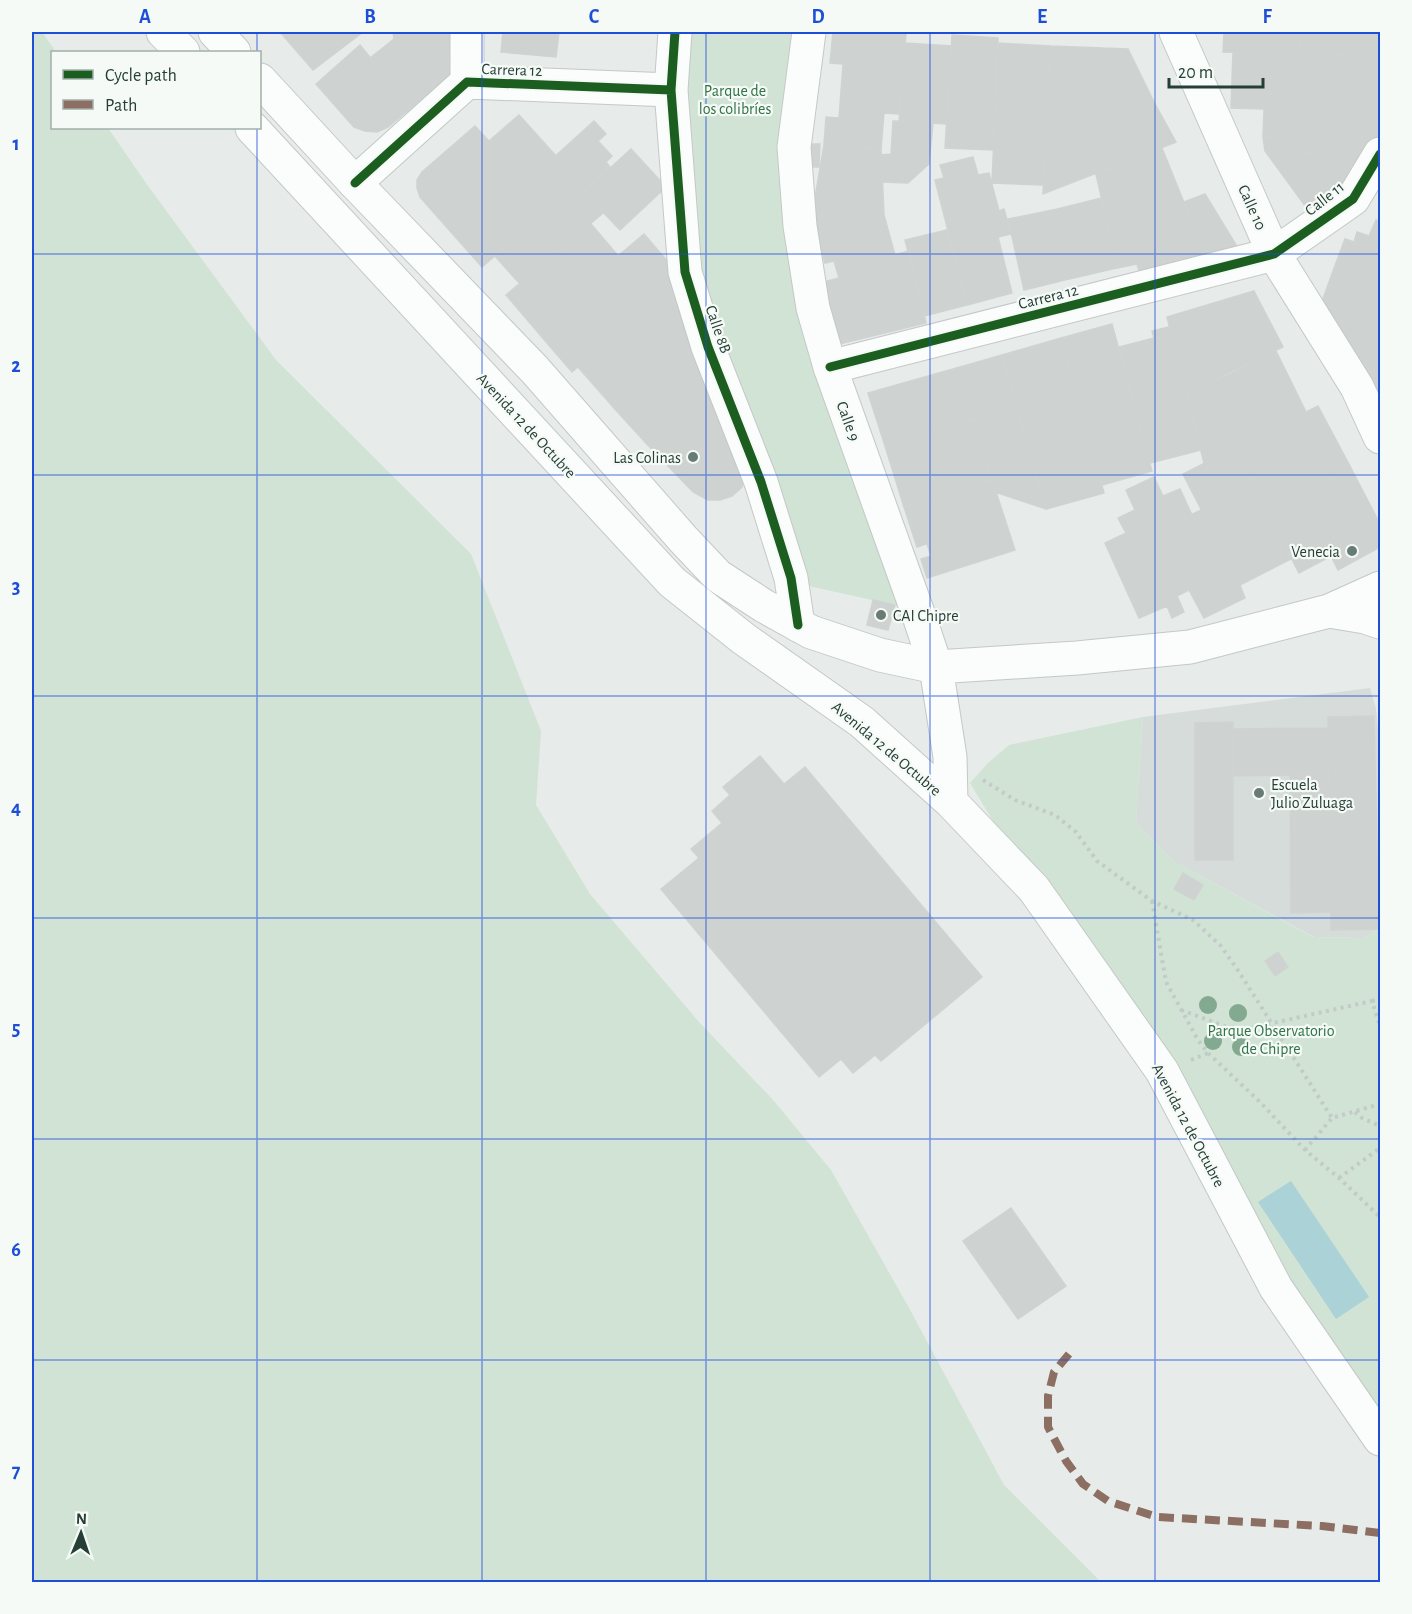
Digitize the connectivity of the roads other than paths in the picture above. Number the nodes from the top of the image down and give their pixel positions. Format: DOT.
graph roads {
  1 [pos="164,32"];
  2 [pos="215,32"];
  3 [pos="467,32"];
  4 [pos="675,32"];
  5 [pos="809,32"];
  6 [pos="1176,32"];
  7 [pos="182,51"];
  8 [pos="233,51"];
  9 [pos="261,81"];
  10 [pos="466,82"];
  11 [pos="671,90"];
  12 [pos="253,129"];
  13 [pos="1380,154"];
  14 [pos="355,183"];
  15 [pos="1274,254"];
  16 [pos="830,367"];
  17 [pos="1380,437"];
  18 [pos="1380,588"];
  19 [pos="1329,611"];
  20 [pos="1380,622"];
  21 [pos="798,625"];
  22 [pos="936,667"];
  23 [pos="951,802"];
  24 [pos="1380,1439"];
  1 -- 7 [label="main road"];
  2 -- 8 [label="main road"];
  3 -- 10 [label="main road"];
  4 -- 11 [label="main road, Calle 8B"];
  5 -- 16 [label="main road, Calle 9"];
  6 -- 15 [label="main road, Calle 10"];
  9 -- 14 [label="main road"];
  10 -- 11 [label="main road, Carrera 12"];
  10 -- 14 [label="main road, Carrera 12"];
  11 -- 21 [label="main road, Calle 8B"];
  12 -- 23 [label="main road, Avenida 12 de Octubre"];
  13 -- 15 [label="main road, Calle 11"];
  14 -- 21 [label="main road"];
  15 -- 16 [label="main road, Carrera 12"];
  15 -- 17 [label="main road, Calle 10"];
  16 -- 22 [label="main road, Calle 9"];
  18 -- 19 [label="main road"];
  19 -- 20 [label="main road"];
  19 -- 22 [label="main road"];
  21 -- 22 [label="main road"];
  22 -- 23 [label="main road, Calle 9"];
  23 -- 24 [label="main road, Avenida 12 de Octubre"];
}
